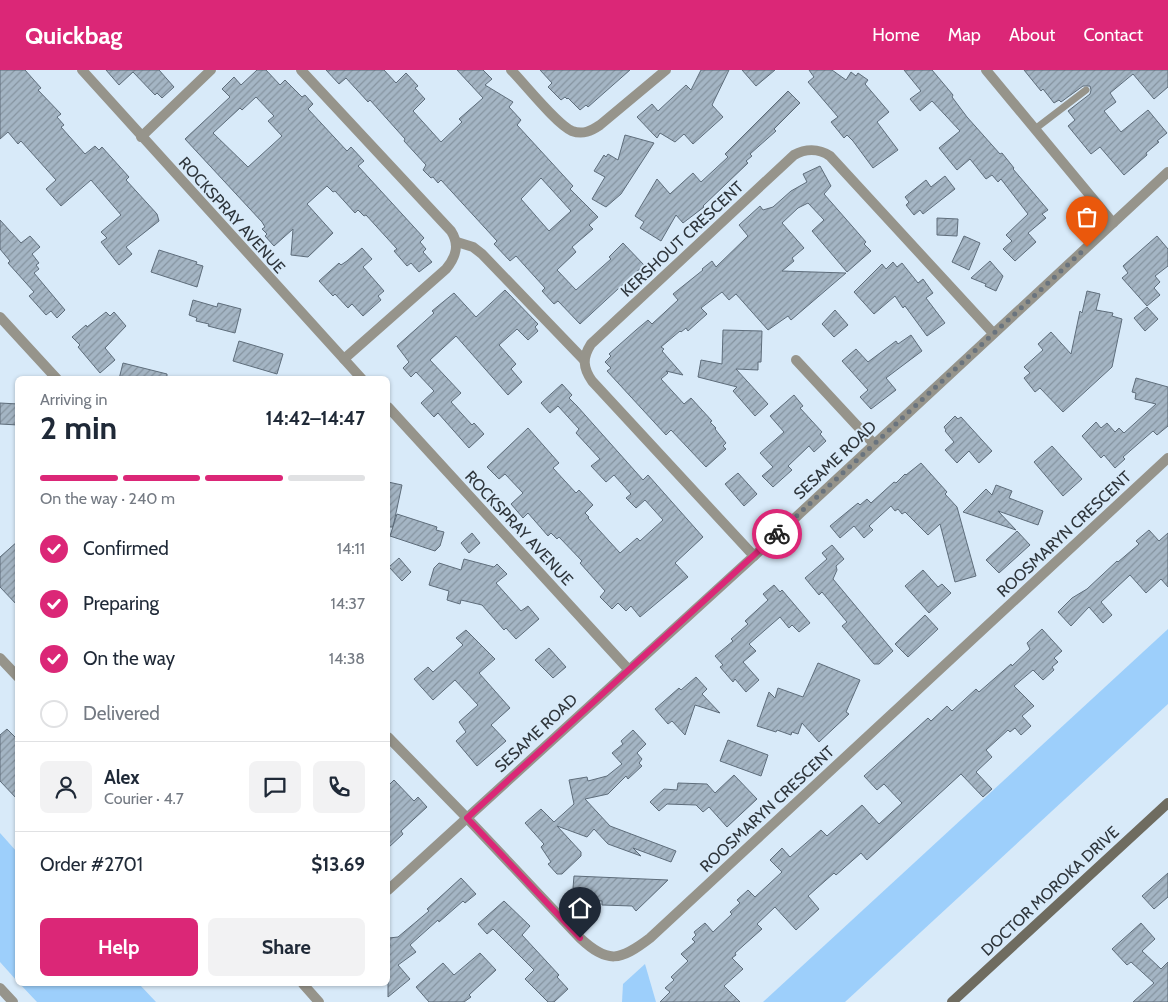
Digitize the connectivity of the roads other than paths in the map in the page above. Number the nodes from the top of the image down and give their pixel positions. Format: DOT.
graph roads {
  1 [pos="82,70"];
  2 [pos="211,70"];
  3 [pos="301,70"];
  4 [pos="511,70"];
  5 [pos="666,70"];
  6 [pos="986,70"];
  7 [pos="1086,90"];
  8 [pos="1035,129"];
  9 [pos="140,137"];
  10 [pos="1168,172"];
  11 [pos="1114,223"];
  12 [pos="457,242"];
  13 [pos="0,316"];
  14 [pos="993,333"];
  15 [pos="344,359"];
  16 [pos="584,360"];
  17 [pos="796,360"];
  18 [pos="54,376"];
  19 [pos="359,376"];
  20 [pos="390,409"];
  21 [pos="874,444"];
  22 [pos="1168,458"];
  23 [pos="754,556"];
  24 [pos="0,658"];
  25 [pos="628,669"];
  26 [pos="15,674"];
  27 [pos="390,739"];
  28 [pos="1168,803"];
  29 [pos="467,818"];
  30 [pos="390,888"];
  31 [pos="305,986"];
  32 [pos="0,988"];
  33 [pos="13,1002"];
  34 [pos="319,1002"];
  35 [pos="952,1002"];
  1 -- 9 [label="street, ROCKSPRAY AVENUE"];
  2 -- 9 [label="street"];
  3 -- 12 [label="street"];
  4 -- 5 [label="street"];
  6 -- 8 [label="street"];
  7 -- 8 [label="lane"];
  8 -- 11 [label="street"];
  9 -- 15 [label="street, ROCKSPRAY AVENUE"];
  10 -- 11 [label="street, SESAME ROAD"];
  11 -- 14 [label="street, SESAME ROAD"];
  12 -- 15 [label="street"];
  12 -- 16 [label="street"];
  13 -- 18 [label="street"];
  14 -- 16 [label="street, KERSHOUT CRESCENT"];
  14 -- 21 [label="street, SESAME ROAD"];
  15 -- 19 [label="street, ROCKSPRAY AVENUE"];
  16 -- 23 [label="street"];
  17 -- 21 [label="street"];
  20 -- 25 [label="street, ROCKSPRAY AVENUE"];
  21 -- 23 [label="street, SESAME ROAD"];
  22 -- 29 [label="street, ROOSMARYN CRESCENT"];
  23 -- 25 [label="street, SESAME ROAD"];
  24 -- 26 [label="street"];
  25 -- 29 [label="street, SESAME ROAD"];
  27 -- 29 [label="street, ROOSMARYN CRESCENT"];
  28 -- 35 [label="main road, DOCTOR MOROKA DRIVE"];
  29 -- 30 [label="street, SESAME ROAD"];
  31 -- 34 [label="street"];
  32 -- 33 [label="street"];
}
